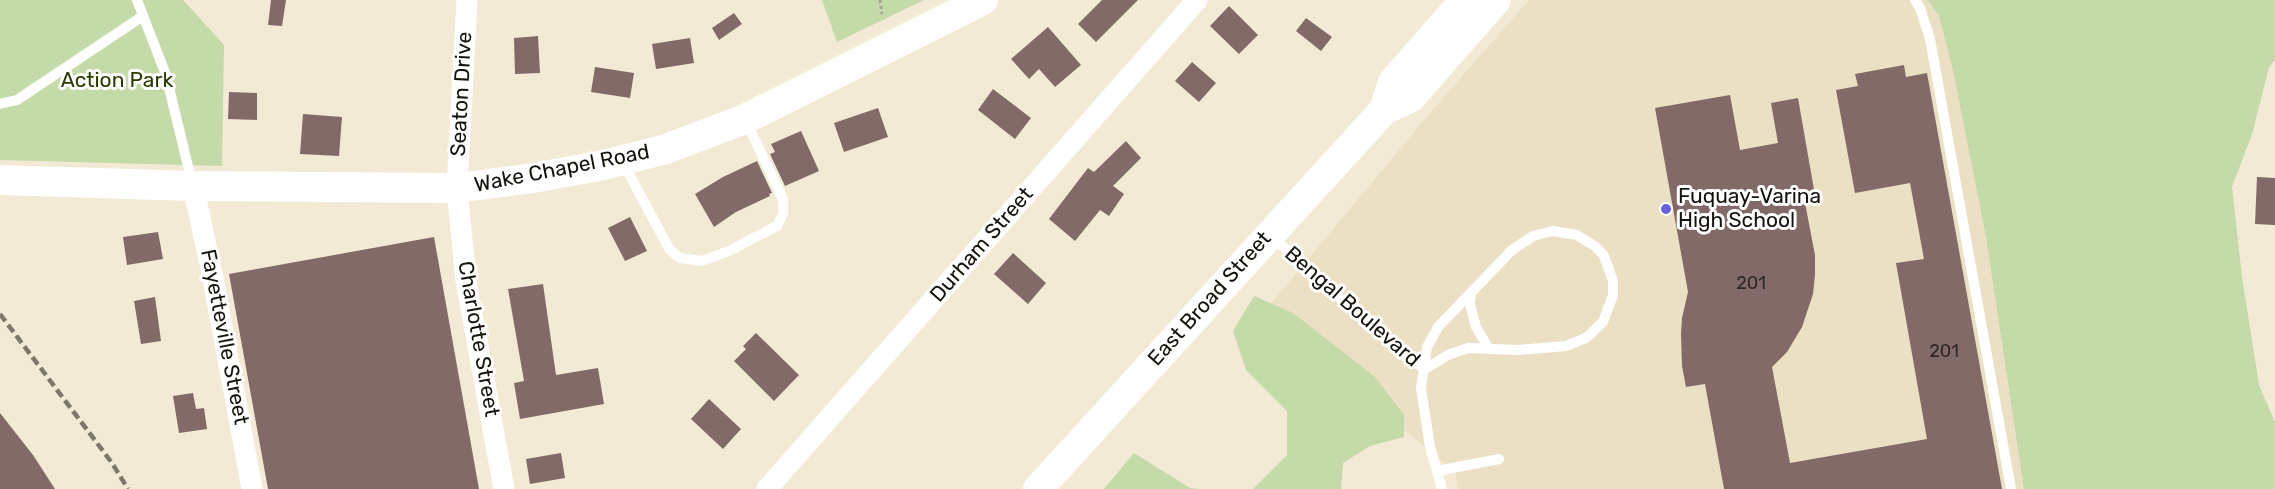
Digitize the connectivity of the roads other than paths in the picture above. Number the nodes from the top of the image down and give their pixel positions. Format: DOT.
graph roads {
  1 [pos="137,0"];
  2 [pos="467,0"];
  3 [pos="983,0"];
  4 [pos="1197,0"];
  5 [pos="1465,0"];
  6 [pos="1497,0"];
  7 [pos="1915,0"];
  8 [pos="143,16"];
  9 [pos="0,104"];
  10 [pos="1384,110"];
  11 [pos="745,118"];
  12 [pos="622,160"];
  13 [pos="0,180"];
  14 [pos="193,186"];
  15 [pos="457,188"];
  16 [pos="1269,234"];
  17 [pos="1471,293"];
  18 [pos="1489,349"];
  19 [pos="1425,369"];
  20 [pos="1499,459"];
  21 [pos="1437,471"];
  22 [pos="252,489"];
  23 [pos="504,489"];
  24 [pos="767,489"];
  25 [pos="1038,489"];
  26 [pos="1442,489"];
  27 [pos="2011,489"];
  1 -- 8 [label="lane"];
  2 -- 15 [label="street, Seaton Drive"];
  3 -- 11 [label="main road, Wake Chapel Road"];
  4 -- 24 [label="street, Durham Street"];
  5 -- 10 [label="main road, East Broad Street"];
  6 -- 10 [label="main road, East Broad Street"];
  7 -- 27 [label="lane"];
  8 -- 9 [label="lane"];
  8 -- 14 [label="lane"];
  10 -- 16 [label="main road, East Broad Street"];
  11 -- 12 [label="main road, Wake Chapel Road"];
  11 -- 12 [label="lane"];
  12 -- 15 [label="main road, Wake Chapel Road"];
  13 -- 14 [label="main road, Wake Chapel Road"];
  14 -- 15 [label="main road, Wake Chapel Road"];
  14 -- 22 [label="street, Fayetteville Street"];
  15 -- 23 [label="street, Charlotte Street"];
  16 -- 19 [label="lane, Bengal Boulevard"];
  16 -- 25 [label="main road, East Broad Street"];
  17 -- 18 [label="lane"];
  17 -- 18 [label="lane"];
  17 -- 19 [label="lane"];
  18 -- 19 [label="lane"];
  19 -- 21 [label="lane, Bengal Boulevard"];
  20 -- 21 [label="lane"];
  21 -- 26 [label="lane, Bengal Boulevard"];
}
